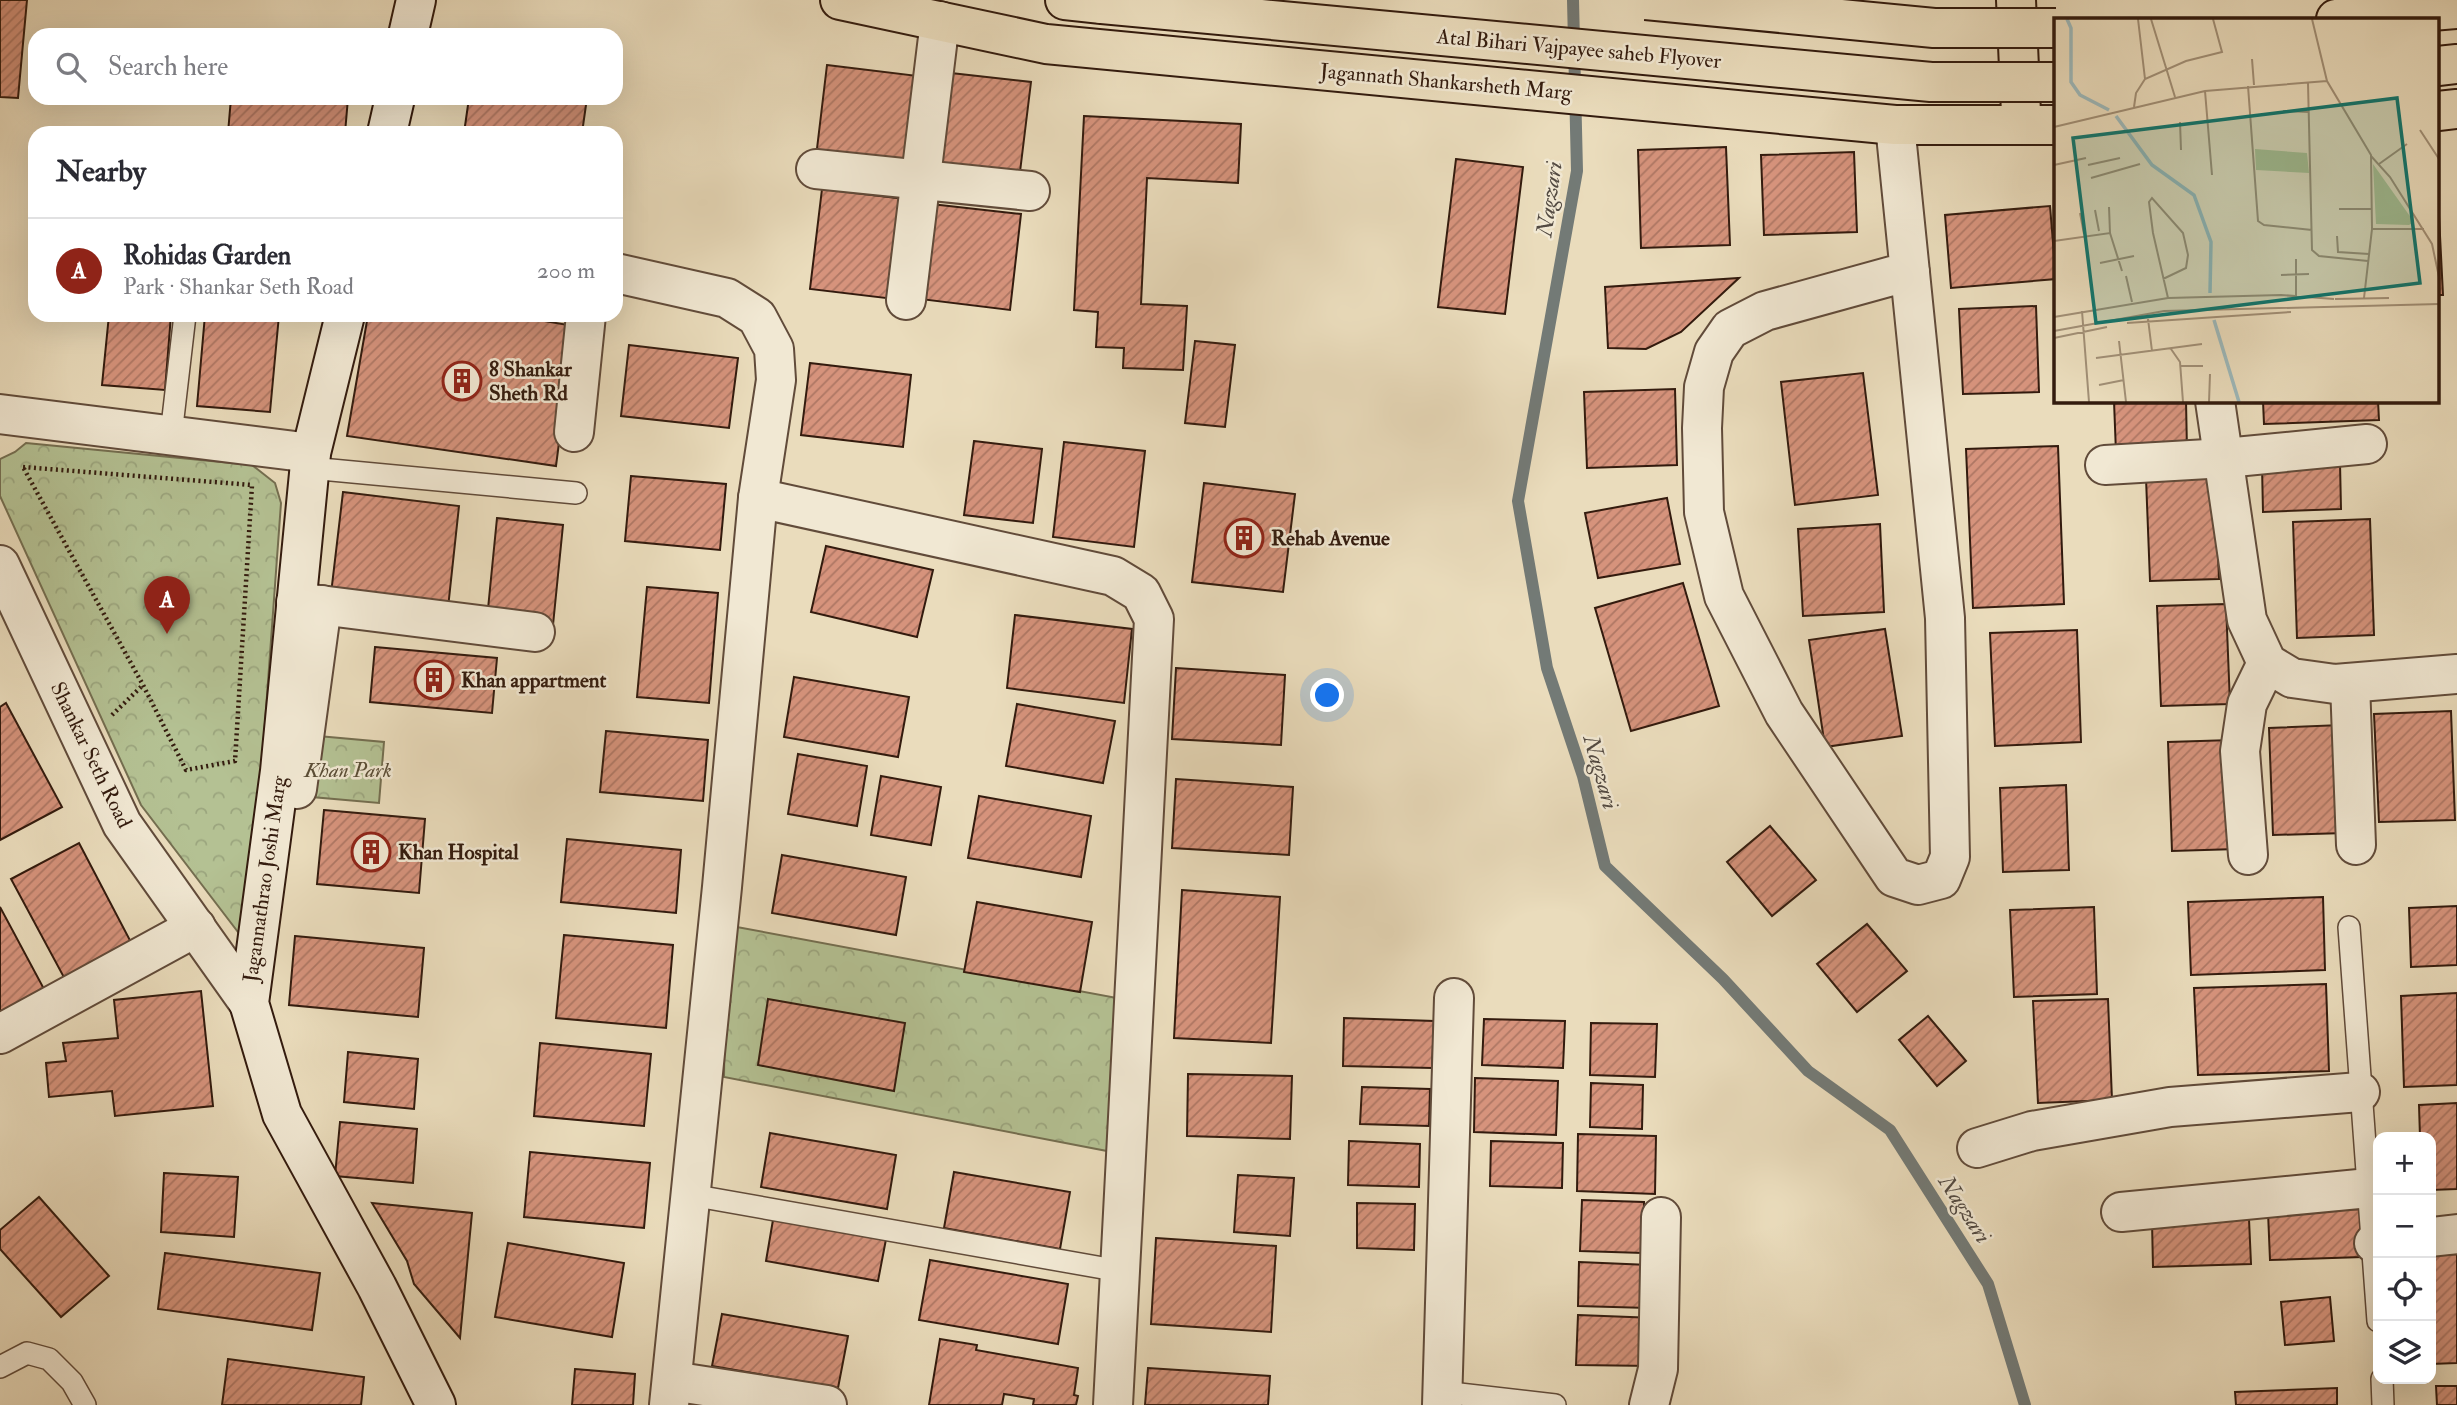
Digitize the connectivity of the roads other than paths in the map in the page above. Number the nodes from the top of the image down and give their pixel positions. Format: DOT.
graph roads {
  1 [pos="416,0"];
  2 [pos="840,0"];
  3 [pos="1646,0"];
  4 [pos="2016,0"];
  5 [pos="1083,2"];
  6 [pos="2457,9"];
  7 [pos="2348,18"];
  8 [pos="940,21"];
  9 [pos="410,28"];
  10 [pos="2054,28"];
  11 [pos="2054,82"];
  12 [pos="393,105"];
  13 [pos="1895,125"];
  14 [pos="2039,125"];
  15 [pos="389,126"];
  16 [pos="816,169"];
  17 [pos="920,179"];
  18 [pos="1030,191"];
  19 [pos="1910,271"];
  20 [pos="623,275"];
  21 [pos="906,300"];
  22 [pos="184,322"];
  23 [pos="343,322"];
  24 [pos="585,322"];
  25 [pos="2215,402"];
  26 [pos="0,414"];
  27 [pos="574,432"];
  28 [pos="171,435"];
  29 [pos="2367,444"];
  30 [pos="2225,458"];
  31 [pos="311,461"];
  32 [pos="2105,465"];
  33 [pos="576,493"];
  34 [pos="758,498"];
  35 [pos="0,565"];
  36 [pos="309,603"];
  37 [pos="535,632"];
  38 [pos="2267,663"];
  39 [pos="2457,674"];
  40 [pos="2350,683"];
  41 [pos="297,789"];
  42 [pos="2356,845"];
  43 [pos="2248,855"];
  44 [pos="2349,926"];
  45 [pos="196,928"];
  46 [pos="1454,998"];
  47 [pos="249,1003"];
  48 [pos="0,1034"];
  49 [pos="2360,1092"];
  50 [pos="1977,1148"];
  51 [pos="2369,1188"];
  52 [pos="691,1195"];
  53 [pos="2121,1212"];
  54 [pos="1661,1217"];
  55 [pos="2373,1219"];
  56 [pos="2457,1234"];
  57 [pos="2436,1236"];
  58 [pos="1120,1271"];
  59 [pos="0,1367"];
  60 [pos="2382,1384"];
  61 [pos="670,1393"];
  62 [pos="1442,1398"];
  63 [pos="85,1405"];
  64 [pos="436,1405"];
  65 [pos="827,1405"];
  66 [pos="1113,1405"];
  67 [pos="1555,1405"];
  68 [pos="1650,1405"];
  69 [pos="2383,1405"];
  1 -- 9 [label="street"];
  2 -- 8 [label="main road, Jagannath Shankarsheth Marg"];
  3 -- 10 [label="main road, bridge"];
  4 -- 14 [label="main road"];
  5 -- 11 [label="main road, Atal Bihari Vajpayee saheb Flyover, bridge"];
  6 -- 7 [label="main road"];
  8 -- 13 [label="main road, Jagannath Shankarsheth Marg"];
  8 -- 17 [label="street"];
  12 -- 15 [label="street"];
  13 -- 14 [label="main road, Jagannath Shankarsheth Marg"];
  13 -- 19 [label="street"];
  16 -- 17 [label="street"];
  17 -- 18 [label="street"];
  17 -- 21 [label="street"];
  19 -- 19 [label="street"];
  20 -- 34 [label="street"];
  22 -- 28 [label="lane"];
  23 -- 31 [label="street, Jagannathrao Joshi Marg"];
  24 -- 27 [label="street"];
  25 -- 30 [label="street"];
  26 -- 28 [label="street"];
  28 -- 31 [label="street"];
  29 -- 30 [label="street"];
  30 -- 32 [label="street"];
  30 -- 38 [label="street"];
  31 -- 33 [label="lane"];
  31 -- 36 [label="street, Jagannathrao Joshi Marg"];
  34 -- 52 [label="street"];
  34 -- 58 [label="street"];
  35 -- 45 [label="street, Shankar Seth Road"];
  36 -- 37 [label="street"];
  36 -- 41 [label="street"];
  36 -- 47 [label="street, Jagannathrao Joshi Marg"];
  38 -- 40 [label="street"];
  38 -- 43 [label="street"];
  39 -- 40 [label="street"];
  40 -- 42 [label="street"];
  44 -- 49 [label="lane"];
  45 -- 47 [label="street, Shankar Seth Road"];
  45 -- 48 [label="street"];
  46 -- 62 [label="street"];
  47 -- 64 [label="street, Jagannathrao Joshi Marg"];
  49 -- 50 [label="street"];
  49 -- 51 [label="lane"];
  51 -- 53 [label="street"];
  51 -- 55 [label="lane"];
  52 -- 58 [label="lane"];
  52 -- 61 [label="street"];
  54 -- 68 [label="street"];
  56 -- 57 [label="street"];
  58 -- 66 [label="street"];
  59 -- 63 [label="lane"];
  60 -- 69 [label="lane"];
  61 -- 65 [label="street"];
  62 -- 67 [label="lane"];
}
